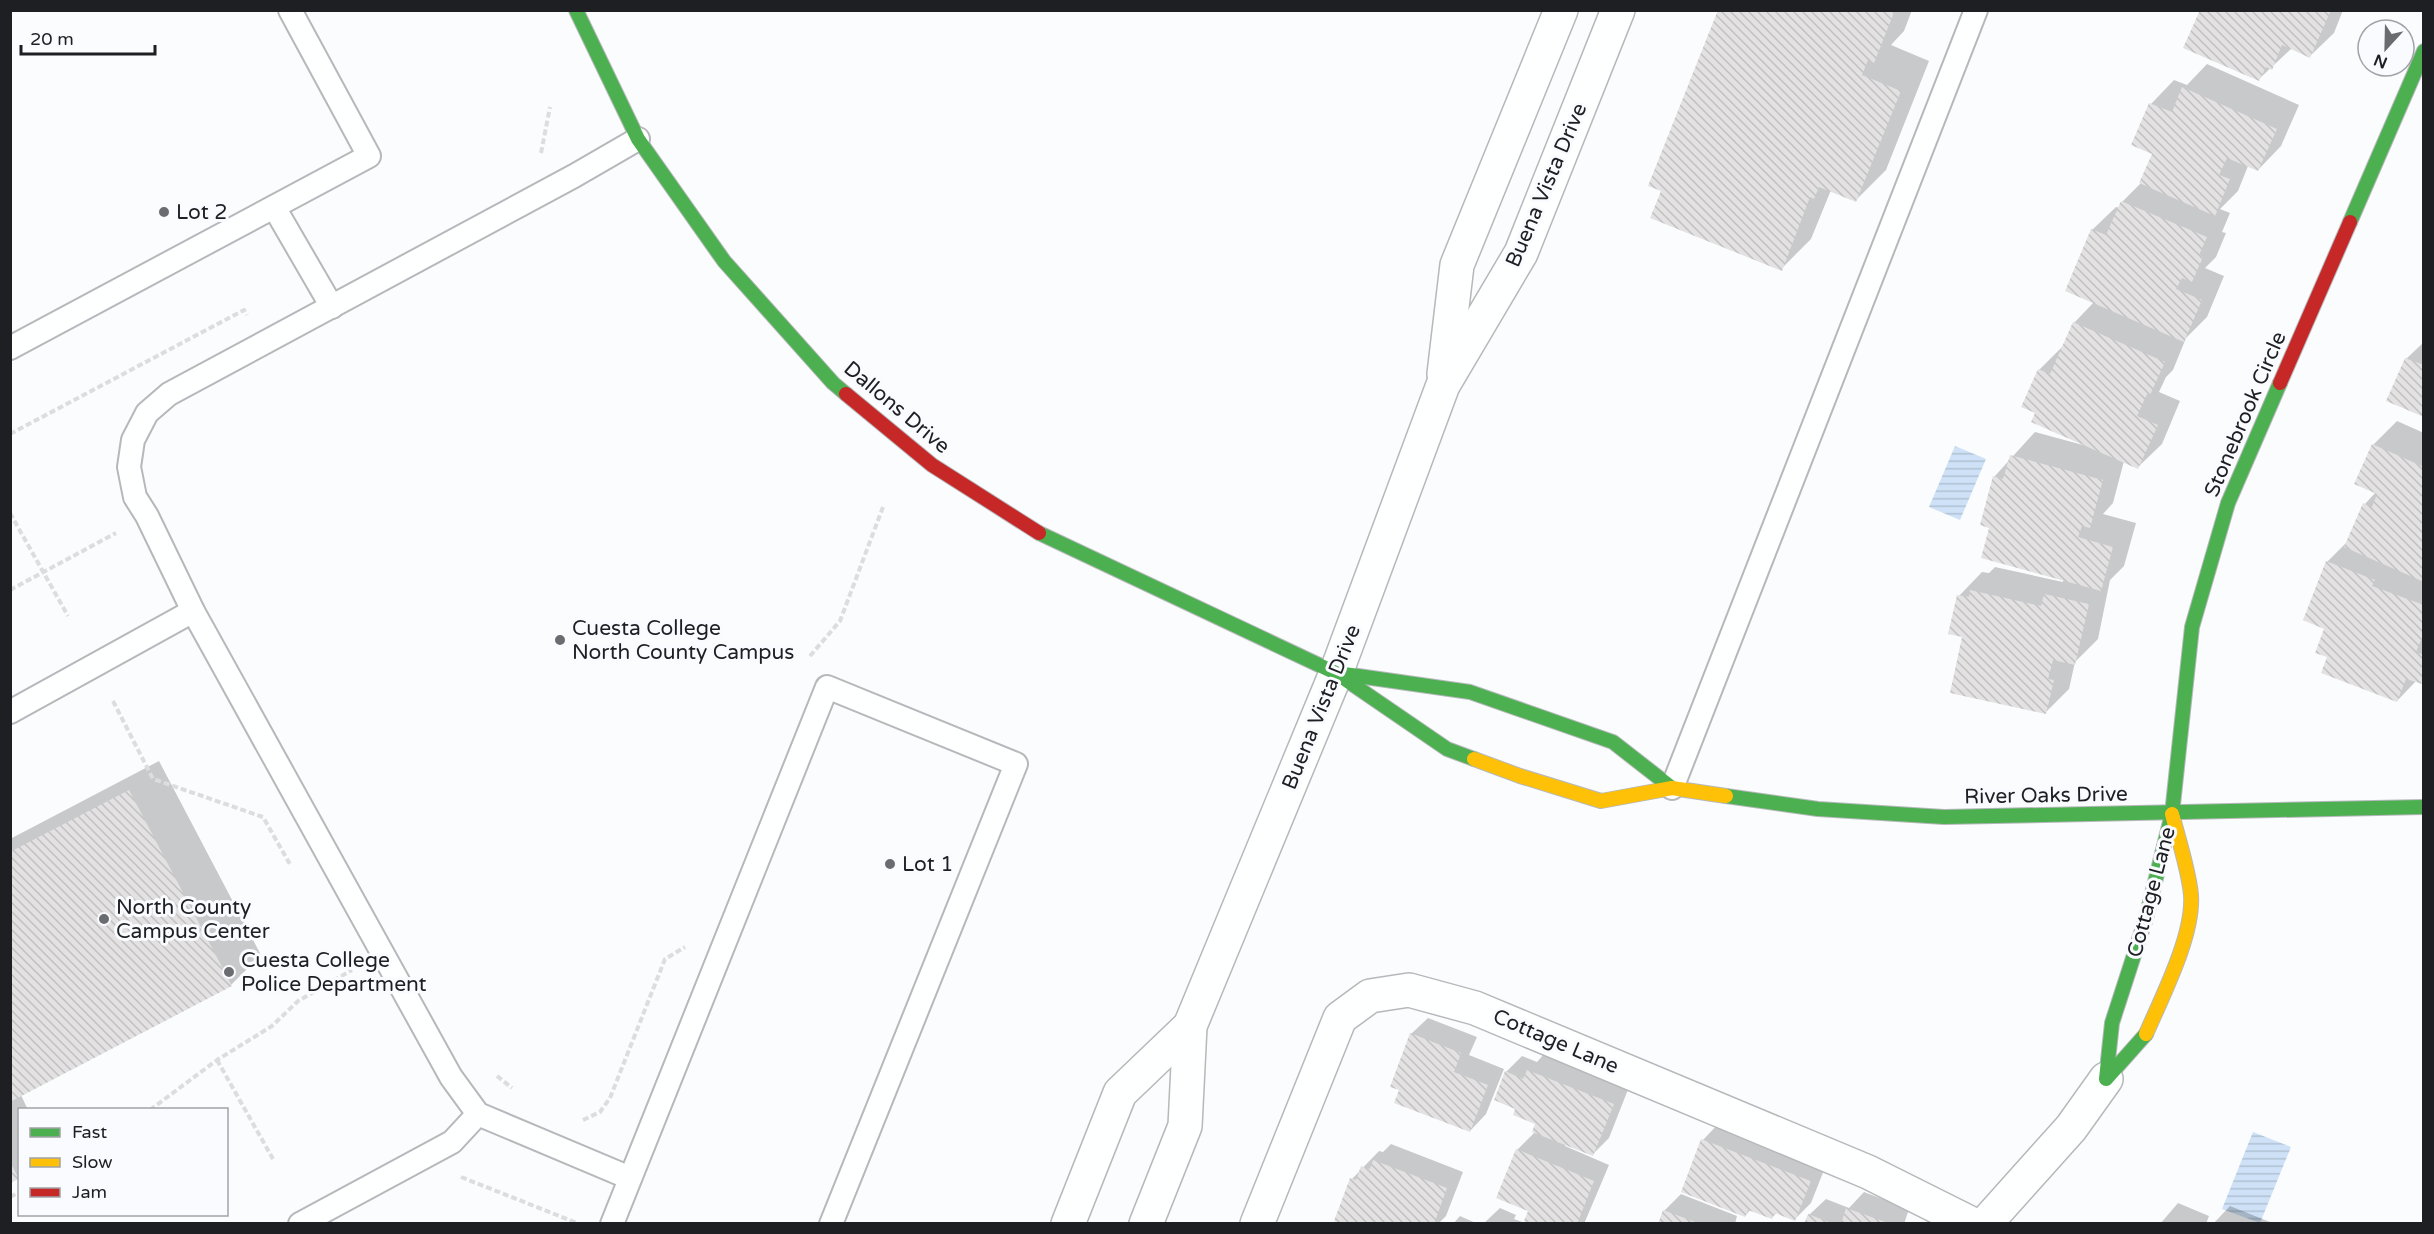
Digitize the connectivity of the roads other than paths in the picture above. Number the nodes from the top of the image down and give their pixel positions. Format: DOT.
graph roads {
  1 [pos="290,10"];
  2 [pos="576,10"];
  3 [pos="1561,10"];
  4 [pos="1618,10"];
  5 [pos="1976,10"];
  6 [pos="2424,51"];
  7 [pos="638,139"];
  8 [pos="274,207"];
  9 [pos="332,307"];
  10 [pos="10,348"];
  11 [pos="1443,385"];
  12 [pos="193,611"];
  13 [pos="1336,673"];
  14 [pos="10,712"];
  15 [pos="1672,788"];
  16 [pos="2424,807"];
  17 [pos="2172,814"];
  18 [pos="1190,1026"];
  19 [pos="2106,1079"];
  20 [pos="478,1114"];
  21 [pos="630,1178"];
  22 [pos="300,1224"];
  23 [pos="612,1224"];
  24 [pos="831,1224"];
  25 [pos="1068,1224"];
  26 [pos="1146,1224"];
  27 [pos="1257,1224"];
  28 [pos="1972,1224"];
  29 [pos="1985,1224"];
  1 -- 8 [label="lane"];
  2 -- 7 [label="street, Dallons Drive"];
  3 -- 11 [label="street, Buena Vista Drive"];
  4 -- 11 [label="street, Buena Vista Drive"];
  5 -- 15 [label="lane"];
  6 -- 17 [label="street, Stonebrook Circle"];
  7 -- 9 [label="lane"];
  7 -- 13 [label="street, Dallons Drive"];
  8 -- 9 [label="lane"];
  8 -- 10 [label="lane"];
  9 -- 12 [label="lane"];
  11 -- 13 [label="street, Buena Vista Drive"];
  12 -- 14 [label="lane"];
  12 -- 20 [label="lane"];
  13 -- 15 [label="street, River Oaks Drive"];
  13 -- 15 [label="street, River Oaks Drive"];
  13 -- 18 [label="street, Buena Vista Drive"];
  15 -- 17 [label="street, River Oaks Drive"];
  16 -- 17 [label="street, River Oaks Drive"];
  17 -- 19 [label="street, Cottage Lane"];
  17 -- 19 [label="street, Cottage Lane"];
  18 -- 25 [label="street, Buena Vista Drive"];
  18 -- 26 [label="street, Buena Vista Drive"];
  19 -- 29 [label="street, Cottage Lane"];
  20 -- 21 [label="lane"];
  20 -- 22 [label="lane"];
  21 -- 23 [label="lane"];
  21 -- 24 [label="lane"];
  27 -- 28 [label="street, Cottage Lane"];
}
